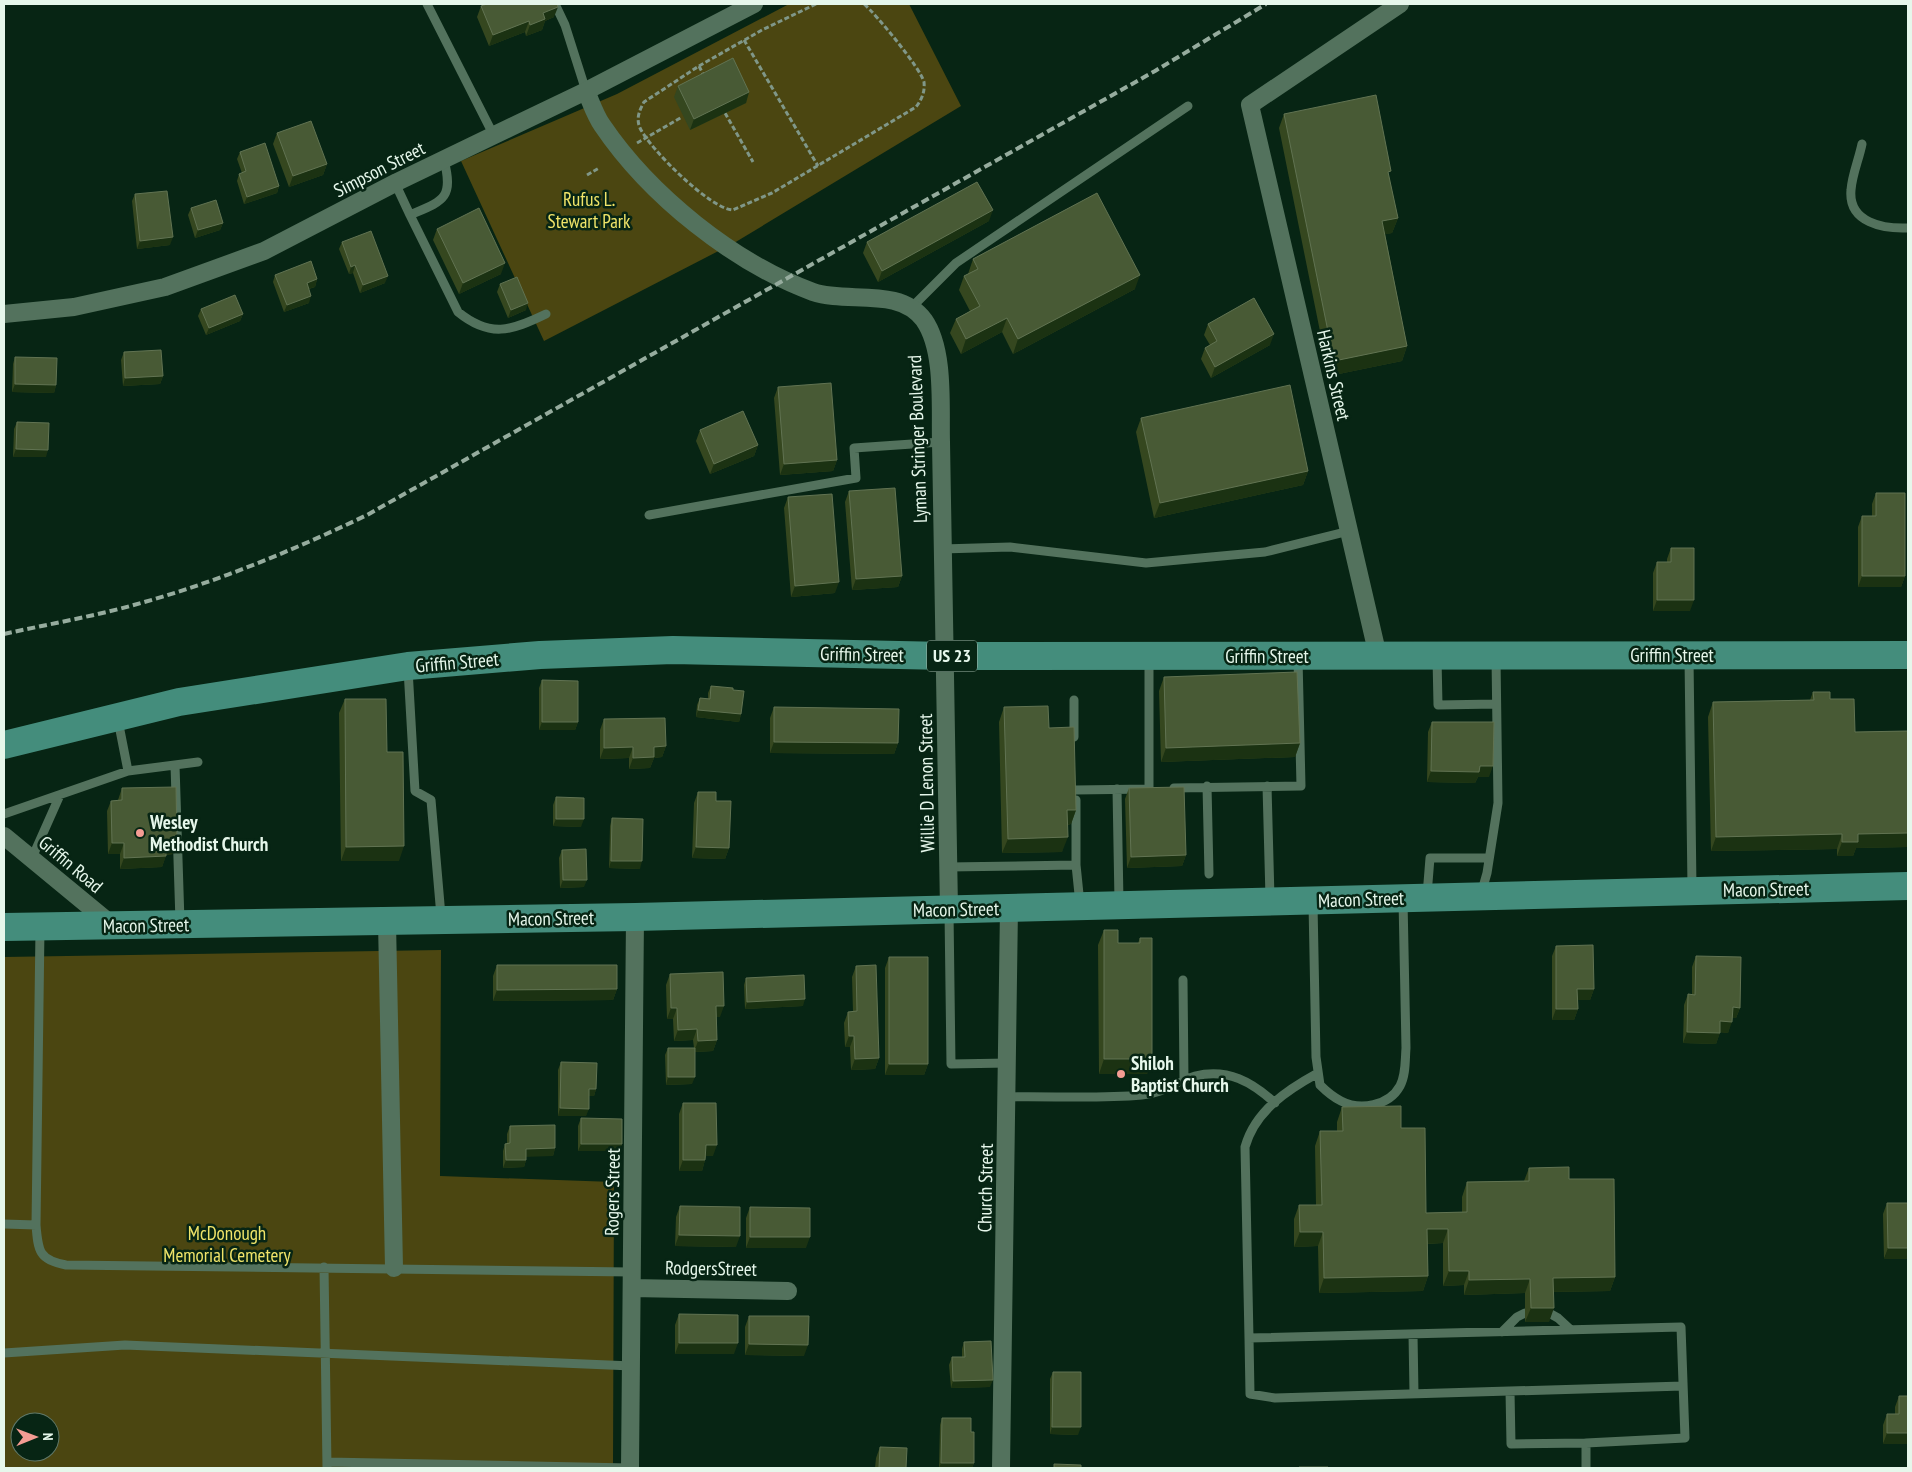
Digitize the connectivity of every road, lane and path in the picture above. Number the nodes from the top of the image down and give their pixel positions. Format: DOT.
graph roads {
  1 [pos="427,4"];
  2 [pos="555,4"];
  3 [pos="754,4"];
  4 [pos="816,4"];
  5 [pos="864,4"];
  6 [pos="1400,4"];
  7 [pos="744,40"];
  8 [pos="699,66"];
  9 [pos="706,80"];
  10 [pos="586,91"];
  11 [pos="1188,106"];
  12 [pos="725,114"];
  13 [pos="682,117"];
  14 [pos="494,136"];
  15 [pos="646,136"];
  16 [pos="1862,144"];
  17 [pos="444,160"];
  18 [pos="754,162"];
  19 [pos="818,166"];
  20 [pos="599,168"];
  21 [pos="587,175"];
  22 [pos="395,183"];
  23 [pos="410,215"];
  24 [pos="1908,228"];
  25 [pos="911,308"];
  26 [pos="4,314"];
  27 [pos="546,314"];
  28 [pos="941,442"];
  29 [pos="649,515"];
  30 [pos="1349,531"];
  31 [pos="942,549"];
  32 [pos="1688,655"];
  33 [pos="1908,655"];
  34 [pos="945,656"];
  35 [pos="1149,656"];
  36 [pos="1298,656"];
  37 [pos="1378,656"];
  38 [pos="1437,656"];
  39 [pos="1496,656"];
  40 [pos="408,666"];
  41 [pos="1074,700"];
  42 [pos="1496,704"];
  43 [pos="118,718"];
  44 [pos="4,745"];
  45 [pos="1075,750"];
  46 [pos="198,762"];
  47 [pos="175,765"];
  48 [pos="128,771"];
  49 [pos="1075,780"];
  50 [pos="1207,786"];
  51 [pos="1267,786"];
  52 [pos="1159,788"];
  53 [pos="1117,789"];
  54 [pos="1076,790"];
  55 [pos="60,795"];
  56 [pos="4,814"];
  57 [pos="4,836"];
  58 [pos="32,858"];
  59 [pos="1489,858"];
  60 [pos="1076,865"];
  61 [pos="948,867"];
  62 [pos="1210,874"];
  63 [pos="1908,886"];
  64 [pos="1692,890"];
  65 [pos="1480,896"];
  66 [pos="1415,898"];
  67 [pos="1313,901"];
  68 [pos="1270,902"];
  69 [pos="1080,906"];
  70 [pos="1119,906"];
  71 [pos="1009,908"];
  72 [pos="949,909"];
  73 [pos="635,916"];
  74 [pos="441,920"];
  75 [pos="387,922"];
  76 [pos="180,924"];
  77 [pos="112,925"];
  78 [pos="4,927"];
  79 [pos="40,927"];
  80 [pos="1183,980"];
  81 [pos="1008,1063"];
  82 [pos="1318,1073"];
  83 [pos="1184,1081"];
  84 [pos="1008,1097"];
  85 [pos="1275,1102"];
  86 [pos="4,1224"];
  87 [pos="36,1225"];
  88 [pos="324,1267"];
  89 [pos="394,1268"];
  90 [pos="632,1280"];
  91 [pos="788,1290"];
  92 [pos="1525,1313"];
  93 [pos="1549,1313"];
  94 [pos="1571,1330"];
  95 [pos="1502,1332"];
  96 [pos="1413,1334"];
  97 [pos="1249,1338"];
  98 [pos="4,1353"];
  99 [pos="325,1353"];
  100 [pos="632,1366"];
  101 [pos="1683,1386"];
  102 [pos="1510,1391"];
  103 [pos="1414,1394"];
  104 [pos="1586,1443"];
  105 [pos="327,1465"];
  106 [pos="630,1468"];
  107 [pos="1001,1468"];
  108 [pos="1586,1468"];
  1 -- 14 [label="lane"];
  2 -- 10 [label="lane"];
  3 -- 10 [label="street, Simpson Street"];
  4 -- 7 [label="path"];
  5 -- 19 [label="path"];
  6 -- 30 [label="street, Harkins Street"];
  7 -- 8 [label="path"];
  7 -- 19 [label="path"];
  8 -- 9 [label="path"];
  8 -- 15 [label="path"];
  10 -- 14 [label="street, Simpson Street"];
  10 -- 25 [label="street"];
  11 -- 25 [label="lane"];
  12 -- 18 [label="path"];
  13 -- 15 [label="path"];
  14 -- 17 [label="street, Simpson Street"];
  15 -- 19 [label="path"];
  16 -- 24 [label="lane"];
  17 -- 22 [label="street, Simpson Street"];
  17 -- 23 [label="lane"];
  20 -- 21 [label="path"];
  22 -- 23 [label="lane"];
  22 -- 26 [label="street, Simpson Street"];
  23 -- 27 [label="lane"];
  25 -- 28 [label="street, Lyman Stringer Boulevard"];
  28 -- 29 [label="lane"];
  28 -- 31 [label="street, Lyman Stringer Boulevard"];
  30 -- 31 [label="lane"];
  30 -- 37 [label="street, Harkins Street"];
  31 -- 34 [label="street, Lyman Stringer Boulevard"];
  32 -- 33 [label="main road, Griffin Street / US 23"];
  32 -- 39 [label="main road, Griffin Street / US 23"];
  32 -- 64 [label="lane"];
  34 -- 35 [label="main road, Griffin Street / US 23"];
  34 -- 40 [label="main road, Griffin Street / US 23"];
  34 -- 61 [label="street, Willie D Lenon Street"];
  35 -- 36 [label="main road, Griffin Street / US 23"];
  35 -- 52 [label="lane"];
  36 -- 37 [label="main road, Griffin Street / US 23"];
  36 -- 51 [label="lane"];
  37 -- 38 [label="main road, Griffin Street / US 23"];
  38 -- 39 [label="main road, Griffin Street / US 23"];
  38 -- 42 [label="lane"];
  39 -- 42 [label="lane"];
  40 -- 43 [label="main road, Griffin Street / US 23"];
  40 -- 74 [label="lane"];
  41 -- 45 [label="lane"];
  42 -- 59 [label="lane"];
  43 -- 44 [label="main road, Griffin Street / US 23"];
  43 -- 48 [label="lane"];
  46 -- 47 [label="lane"];
  47 -- 48 [label="lane"];
  47 -- 76 [label="lane"];
  48 -- 55 [label="lane"];
  49 -- 54 [label="lane"];
  50 -- 51 [label="lane"];
  50 -- 52 [label="lane"];
  50 -- 62 [label="lane"];
  51 -- 68 [label="lane"];
  52 -- 53 [label="lane"];
  53 -- 54 [label="lane"];
  53 -- 70 [label="lane"];
  54 -- 60 [label="lane"];
  55 -- 56 [label="lane"];
  55 -- 58 [label="lane"];
  57 -- 58 [label="street, Griffin Road"];
  58 -- 77 [label="street, Griffin Road"];
  59 -- 65 [label="lane"];
  59 -- 66 [label="lane"];
  60 -- 61 [label="lane"];
  60 -- 69 [label="lane"];
  61 -- 72 [label="street, Willie D Lenon Street"];
  63 -- 64 [label="main road, Macon Street"];
  64 -- 65 [label="main road, Macon Street"];
  65 -- 66 [label="main road, Macon Street"];
  66 -- 67 [label="main road, Macon Street"];
  66 -- 82 [label="lane"];
  67 -- 68 [label="main road, Macon Street"];
  67 -- 82 [label="lane"];
  68 -- 70 [label="main road, Macon Street"];
  69 -- 70 [label="main road, Macon Street"];
  69 -- 71 [label="main road, Macon Street"];
  71 -- 72 [label="main road, Macon Street"];
  71 -- 81 [label="street, Church Street"];
  72 -- 73 [label="main road, Macon Street"];
  72 -- 81 [label="lane"];
  73 -- 74 [label="main road, Macon Street"];
  73 -- 90 [label="street, Rogers Street"];
  74 -- 75 [label="main road, Macon Street"];
  75 -- 76 [label="main road, Macon Street"];
  75 -- 89 [label="street"];
  76 -- 77 [label="main road, Macon Street"];
  77 -- 79 [label="main road, Macon Street"];
  78 -- 79 [label="main road, Macon Street"];
  79 -- 87 [label="lane"];
  80 -- 83 [label="lane"];
  81 -- 84 [label="street, Church Street"];
  82 -- 85 [label="lane"];
  83 -- 84 [label="lane"];
  83 -- 85 [label="lane"];
  84 -- 107 [label="street, Church Street"];
  85 -- 97 [label="lane"];
  86 -- 87 [label="lane"];
  87 -- 88 [label="lane"];
  88 -- 89 [label="lane"];
  88 -- 99 [label="lane"];
  89 -- 90 [label="lane"];
  90 -- 91 [label="street, RodgersStreet"];
  90 -- 100 [label="street, Rogers Street"];
  92 -- 95 [label="lane"];
  93 -- 94 [label="lane"];
  94 -- 95 [label="lane"];
  94 -- 101 [label="lane"];
  95 -- 96 [label="lane"];
  96 -- 97 [label="lane"];
  96 -- 103 [label="lane"];
  97 -- 103 [label="lane"];
  98 -- 99 [label="lane"];
  99 -- 100 [label="lane"];
  99 -- 105 [label="lane"];
  100 -- 106 [label="street, Rogers Street"];
  101 -- 102 [label="lane"];
  101 -- 104 [label="lane"];
  102 -- 103 [label="lane"];
  102 -- 104 [label="lane"];
  104 -- 108 [label="lane"];
  105 -- 106 [label="lane"];
}
